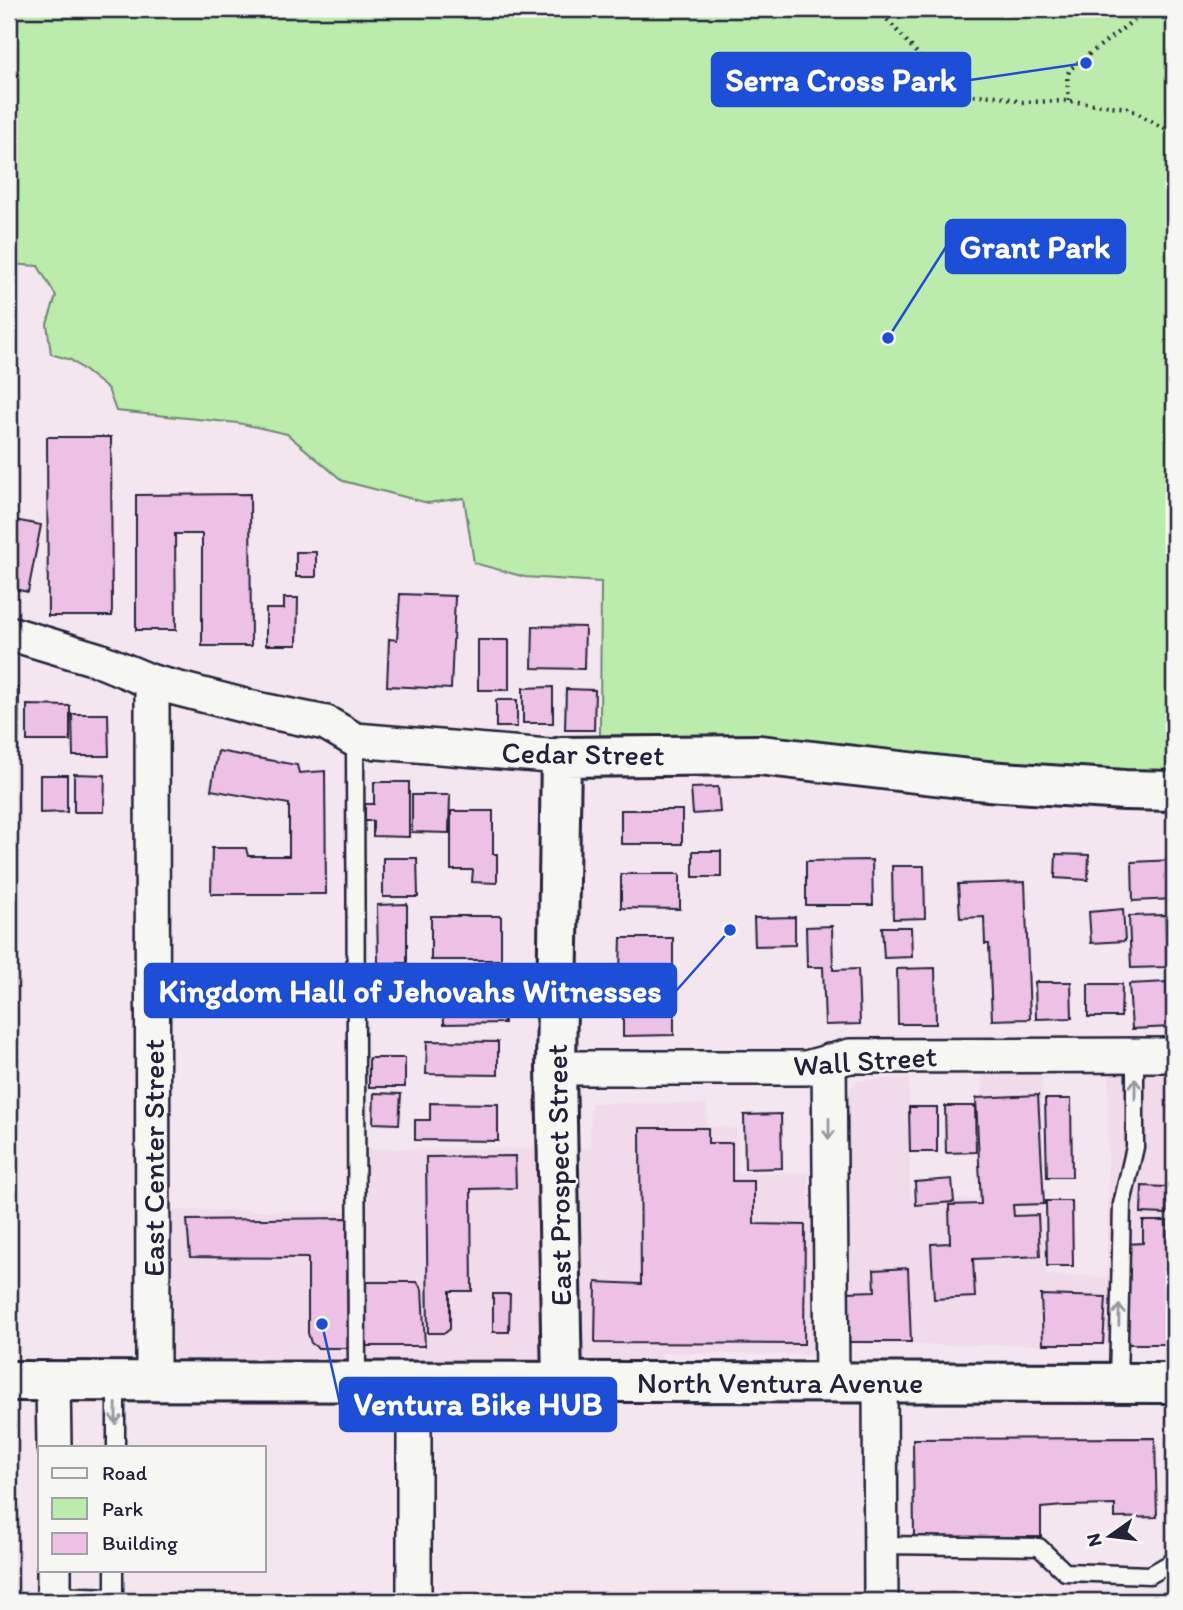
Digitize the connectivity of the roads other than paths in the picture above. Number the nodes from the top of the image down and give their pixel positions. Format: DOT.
graph roads {
  1 [pos="9,633"];
  2 [pos="152,682"];
  3 [pos="355,740"];
  4 [pos="561,757"];
  5 [pos="1174,791"];
  6 [pos="1135,1055"];
  7 [pos="1174,1055"];
  8 [pos="829,1061"];
  9 [pos="556,1068"];
  10 [pos="9,1381"];
  11 [pos="53,1381"];
  12 [pos="135,1381"];
  13 [pos="357,1382"];
  14 [pos="414,1382"];
  15 [pos="562,1382"];
  16 [pos="832,1383"];
  17 [pos="880,1383"];
  18 [pos="1118,1383"];
  19 [pos="1174,1383"];
  20 [pos="54,1446"];
  21 [pos="116,1446"];
  22 [pos="880,1545"];
  23 [pos="1174,1561"];
  24 [pos="114,1572"];
  25 [pos="54,1589"];
  26 [pos="114,1599"];
  27 [pos="414,1601"];
  28 [pos="881,1601"];
  1 -- 2 [label="street, Cedar Street"];
  2 -- 3 [label="street, Cedar Street"];
  2 -- 12 [label="street, East Center Street"];
  3 -- 4 [label="street, Cedar Street"];
  3 -- 13 [label="lane"];
  4 -- 5 [label="main road, Cedar Street"];
  4 -- 9 [label="main road, East Prospect Street"];
  6 -- 7 [label="street, Wall Street"];
  6 -- 8 [label="street, Wall Street"];
  18 -- 6 [label="lane, one-way"];
  8 -- 9 [label="street, Wall Street"];
  8 -- 16 [label="street, one-way"];
  9 -- 15 [label="main road, East Prospect Street"];
  10 -- 11 [label="main road, North Ventura Avenue"];
  11 -- 12 [label="main road, North Ventura Avenue"];
  11 -- 20 [label="street"];
  12 -- 13 [label="main road, North Ventura Avenue"];
  12 -- 21 [label="lane, one-way"];
  13 -- 14 [label="main road, North Ventura Avenue"];
  14 -- 15 [label="main road, North Ventura Avenue"];
  14 -- 27 [label="street"];
  15 -- 16 [label="main road, North Ventura Avenue"];
  16 -- 17 [label="main road, North Ventura Avenue"];
  17 -- 18 [label="main road, North Ventura Avenue"];
  17 -- 22 [label="street"];
  18 -- 19 [label="main road, North Ventura Avenue"];
  22 -- 23 [label="lane"];
  22 -- 28 [label="street"];
  24 -- 26 [label="lane"];
  25 -- 26 [label="lane"];
}
